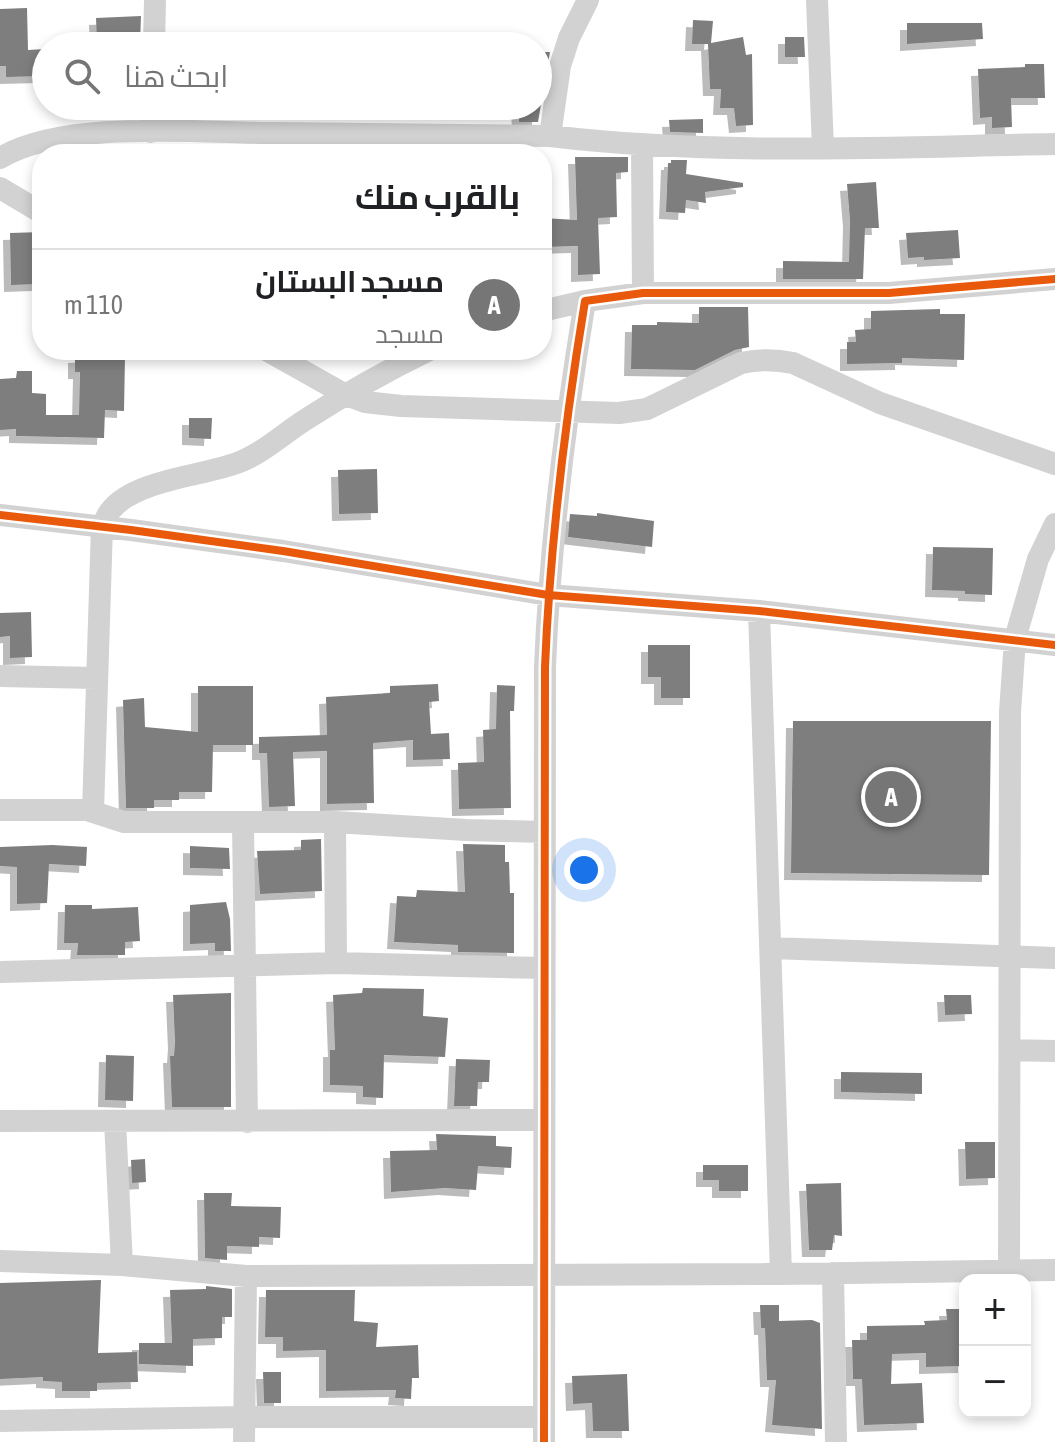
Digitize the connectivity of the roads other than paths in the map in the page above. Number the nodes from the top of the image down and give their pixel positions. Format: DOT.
graph roads {
  1 [pos="155,0"];
  2 [pos="588,0"];
  3 [pos="817,0"];
  4 [pos="154,32"];
  5 [pos="151,120"];
  6 [pos="151,132"];
  7 [pos="550,136"];
  8 [pos="38,144"];
  9 [pos="642,144"];
  10 [pos="1055,144"];
  11 [pos="32,145"];
  12 [pos="823,148"];
  13 [pos="0,158"];
  14 [pos="0,188"];
  15 [pos="32,207"];
  16 [pos="1055,279"];
  17 [pos="643,293"];
  18 [pos="585,301"];
  19 [pos="552,309"];
  20 [pos="284,360"];
  21 [pos="409,360"];
  22 [pos="346,395"];
  23 [pos="567,410"];
  24 [pos="1055,464"];
  25 [pos="0,515"];
  26 [pos="1055,524"];
  27 [pos="102,526"];
  28 [pos="548,595"];
  29 [pos="759,611"];
  30 [pos="1015,639"];
  31 [pos="1055,645"];
  32 [pos="0,676"];
  33 [pos="96,678"];
  34 [pos="0,810"];
  35 [pos="93,811"];
  36 [pos="335,822"];
  37 [pos="243,823"];
  38 [pos="544,832"];
  39 [pos="771,948"];
  40 [pos="1009,956"];
  41 [pos="1055,958"];
  42 [pos="336,963"];
  43 [pos="246,965"];
  44 [pos="544,968"];
  45 [pos="0,972"];
  46 [pos="1010,1050"];
  47 [pos="1055,1051"];
  48 [pos="544,1120"];
  49 [pos="0,1121"];
  50 [pos="115,1121"];
  51 [pos="247,1122"];
  52 [pos="0,1261"];
  53 [pos="122,1265"];
  54 [pos="1009,1270"];
  55 [pos="1055,1270"];
  56 [pos="833,1273"];
  57 [pos="781,1274"];
  58 [pos="246,1276"];
  59 [pos="544,1276"];
  60 [pos="243,1417"];
  61 [pos="544,1417"];
  62 [pos="0,1421"];
  63 [pos="244,1442"];
  64 [pos="544,1442"];
  65 [pos="836,1442"];
  1 -- 4 [label="street"];
  2 -- 7 [label="street"];
  3 -- 12 [label="street"];
  5 -- 6 [label="street"];
  6 -- 7 [label="street"];
  6 -- 8 [label="street"];
  7 -- 9 [label="street"];
  9 -- 12 [label="street"];
  9 -- 17 [label="street"];
  10 -- 12 [label="street"];
  11 -- 13 [label="street"];
  14 -- 15 [label="street"];
  16 -- 17 [label="street"];
  17 -- 18 [label="street"];
  18 -- 19 [label="street"];
  18 -- 23 [label="street"];
  20 -- 22 [label="street"];
  21 -- 22 [label="street"];
  22 -- 23 [label="street"];
  22 -- 27 [label="street"];
  23 -- 24 [label="street"];
  23 -- 28 [label="street"];
  25 -- 27 [label="street"];
  26 -- 30 [label="street"];
  27 -- 28 [label="street"];
  27 -- 33 [label="street"];
  28 -- 29 [label="street"];
  28 -- 38 [label="street"];
  29 -- 30 [label="street"];
  29 -- 39 [label="street"];
  30 -- 31 [label="street"];
  30 -- 40 [label="street"];
  32 -- 33 [label="street"];
  33 -- 35 [label="street"];
  34 -- 35 [label="street"];
  35 -- 37 [label="street"];
  36 -- 37 [label="street"];
  36 -- 38 [label="street"];
  36 -- 42 [label="street"];
  37 -- 43 [label="street"];
  38 -- 44 [label="street"];
  39 -- 40 [label="street"];
  39 -- 57 [label="street"];
  40 -- 41 [label="street"];
  40 -- 46 [label="street"];
  42 -- 43 [label="street"];
  42 -- 44 [label="street"];
  43 -- 45 [label="street"];
  43 -- 51 [label="street"];
  44 -- 48 [label="street"];
  46 -- 47 [label="street"];
  46 -- 54 [label="street"];
  48 -- 51 [label="street"];
  48 -- 59 [label="street"];
  49 -- 50 [label="street"];
  50 -- 51 [label="street"];
  50 -- 53 [label="street"];
  52 -- 53 [label="street"];
  53 -- 58 [label="street"];
  54 -- 55 [label="street"];
  54 -- 56 [label="street"];
  56 -- 57 [label="street"];
  56 -- 65 [label="street"];
  57 -- 59 [label="street"];
  58 -- 59 [label="street"];
  58 -- 60 [label="street"];
  59 -- 61 [label="street"];
  60 -- 61 [label="street"];
  60 -- 62 [label="street"];
  60 -- 63 [label="street"];
  61 -- 64 [label="street"];
}
